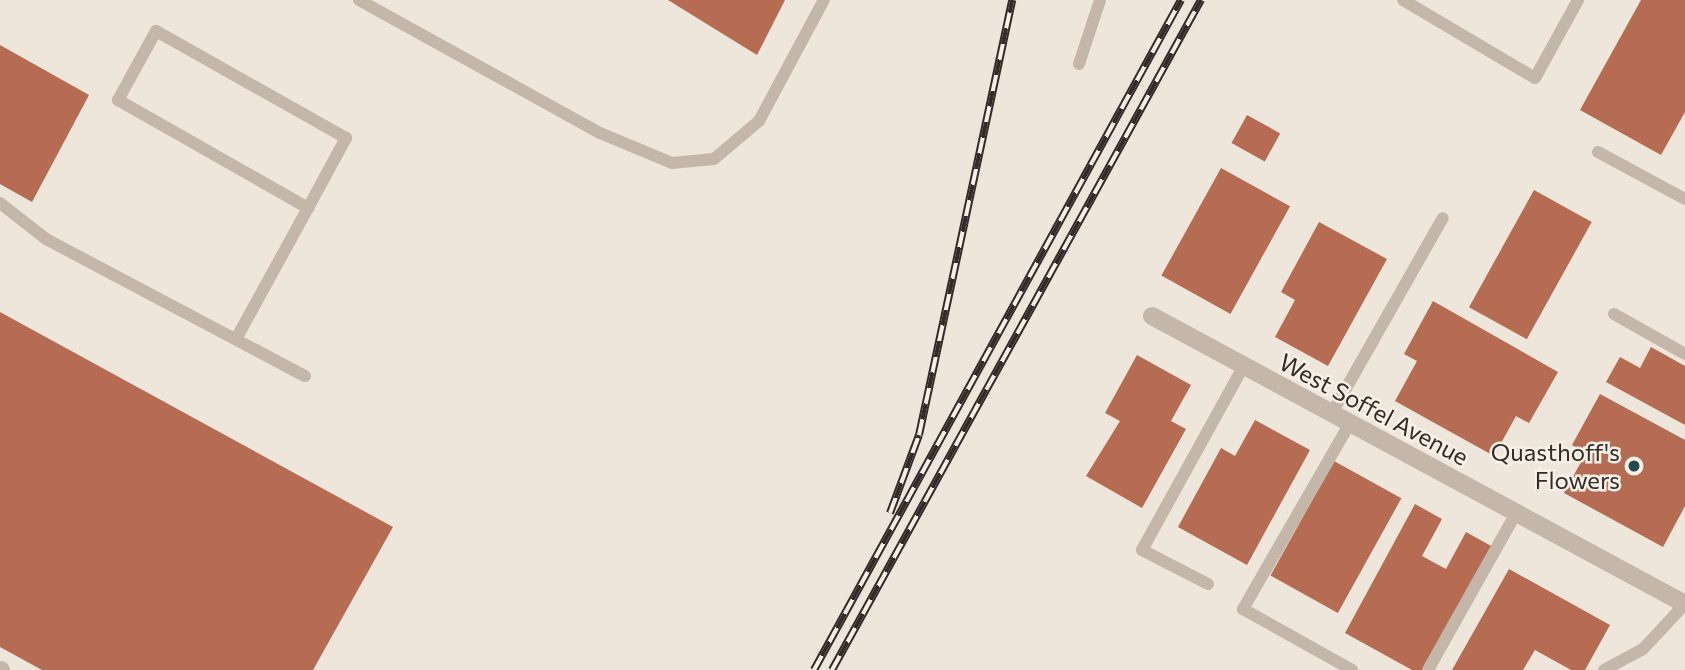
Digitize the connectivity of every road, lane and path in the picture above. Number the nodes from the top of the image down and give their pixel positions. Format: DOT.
graph roads {
  1 [pos="359,0"];
  2 [pos="824,0"];
  3 [pos="1100,0"];
  4 [pos="1403,0"];
  5 [pos="1578,0"];
  6 [pos="1079,64"];
  7 [pos="1598,152"];
  8 [pos="1685,199"];
  9 [pos="0,203"];
  10 [pos="308,208"];
  11 [pos="1443,218"];
  12 [pos="1614,314"];
  13 [pos="1152,316"];
  14 [pos="236,340"];
  15 [pos="1685,354"];
  16 [pos="1242,367"];
  17 [pos="304,376"];
  18 [pos="1332,413"];
  19 [pos="1350,423"];
  20 [pos="1516,513"];
  21 [pos="1208,584"];
  22 [pos="1685,604"];
  23 [pos="1352,670"];
  24 [pos="1428,670"];
  25 [pos="1604,670"];
  1 -- 2 [label="lane"];
  3 -- 6 [label="lane"];
  4 -- 5 [label="lane"];
  7 -- 8 [label="lane"];
  9 -- 14 [label="lane"];
  10 -- 10 [label="lane"];
  10 -- 14 [label="lane"];
  11 -- 18 [label="lane"];
  12 -- 15 [label="lane"];
  13 -- 16 [label="street, West Soffel Avenue"];
  14 -- 17 [label="lane"];
  16 -- 18 [label="street, West Soffel Avenue"];
  16 -- 21 [label="lane"];
  18 -- 19 [label="street, West Soffel Avenue"];
  19 -- 20 [label="street, West Soffel Avenue"];
  19 -- 23 [label="lane"];
  20 -- 22 [label="street, West Soffel Avenue"];
  20 -- 24 [label="lane"];
  22 -- 25 [label="lane"];
}
